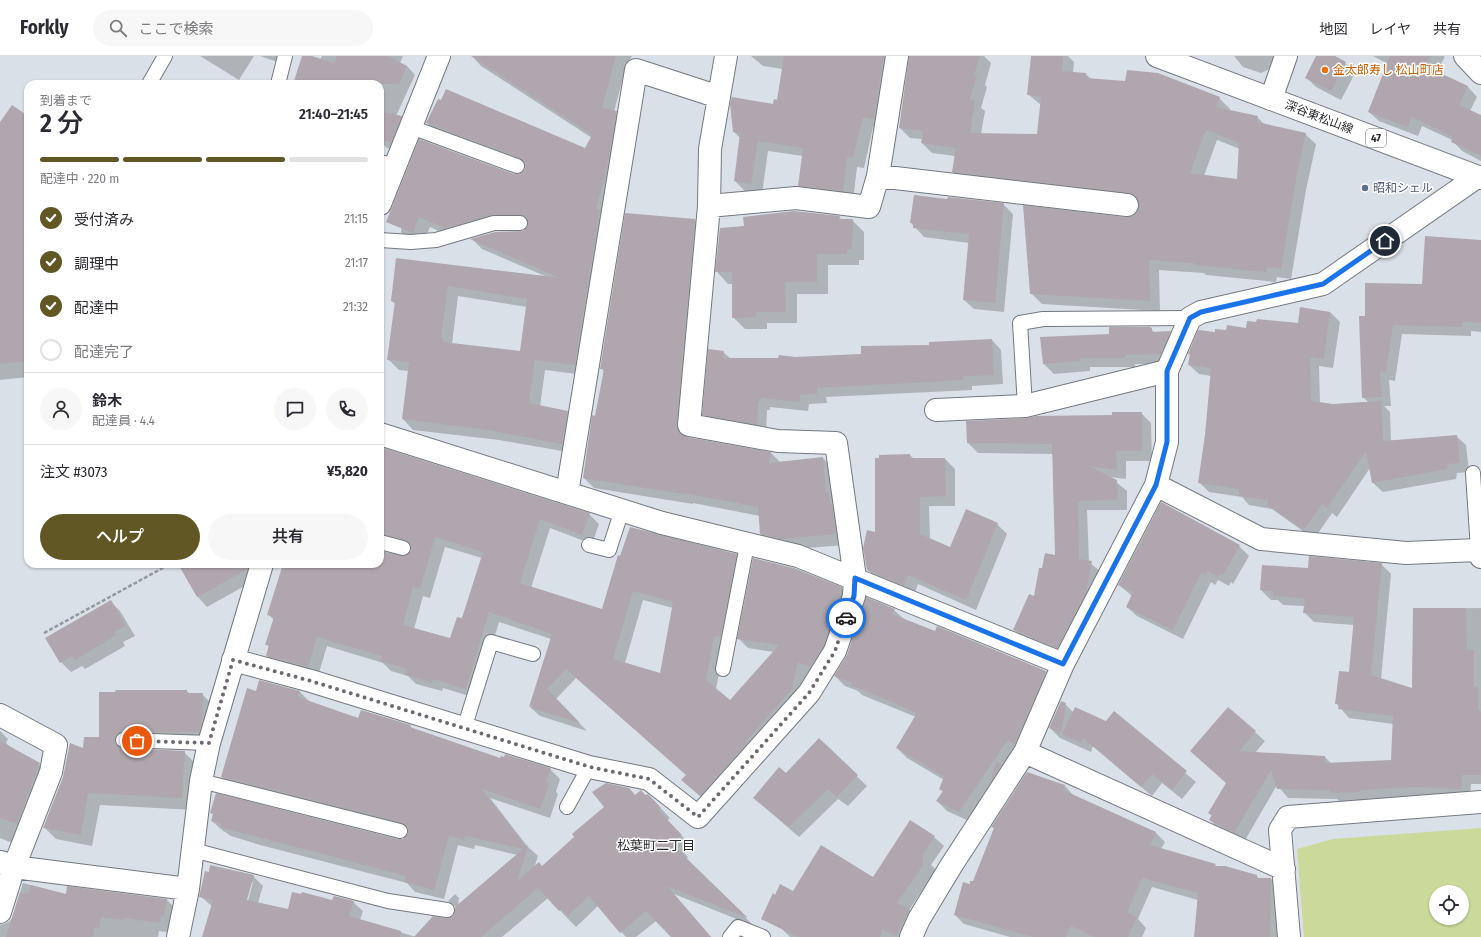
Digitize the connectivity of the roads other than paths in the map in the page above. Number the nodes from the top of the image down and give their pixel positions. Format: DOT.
graph roads {
  1 [pos="165,56"];
  2 [pos="285,56"];
  3 [pos="439,56"];
  4 [pos="726,56"];
  5 [pos="897,56"];
  6 [pos="1157,56"];
  7 [pos="1286,56"];
  8 [pos="1465,56"];
  9 [pos="1481,73"];
  10 [pos="151,80"];
  11 [pos="279,80"];
  12 [pos="720,97"];
  13 [pos="1271,99"];
  14 [pos="411,127"];
  15 [pos="388,164"];
  16 [pos="517,166"];
  17 [pos="878,176"];
  18 [pos="1479,177"];
  19 [pos="384,184"];
  20 [pos="1127,205"];
  21 [pos="709,206"];
  22 [pos="520,223"];
  23 [pos="384,240"];
  24 [pos="1190,318"];
  25 [pos="1167,371"];
  26 [pos="1025,406"];
  27 [pos="936,410"];
  28 [pos="384,435"];
  29 [pos="1472,473"];
  30 [pos="1156,485"];
  31 [pos="567,494"];
  32 [pos="622,510"];
  33 [pos="384,543"];
  34 [pos="589,545"];
  35 [pos="747,545"];
  36 [pos="403,548"];
  37 [pos="1479,553"];
  38 [pos="261,568"];
  39 [pos="855,578"];
  40 [pos="533,654"];
  41 [pos="233,660"];
  42 [pos="1063,664"];
  43 [pos="723,669"];
  44 [pos="0,715"];
  45 [pos="464,729"];
  46 [pos="123,740"];
  47 [pos="209,743"];
  48 [pos="1025,752"];
  49 [pos="590,767"];
  50 [pos="201,781"];
  51 [pos="1481,802"];
  52 [pos="567,807"];
  53 [pos="400,831"];
  54 [pos="193,850"];
  55 [pos="7,865"];
  56 [pos="1284,868"];
  57 [pos="188,889"];
  58 [pos="447,910"];
  59 [pos="0,912"];
  60 [pos="178,937"];
  61 [pos="730,937"];
  62 [pos="763,937"];
  63 [pos="911,937"];
  64 [pos="1289,937"];
  1 -- 10 [label="lane"];
  2 -- 11 [label="lane"];
  3 -- 14 [label="street"];
  4 -- 12 [label="street"];
  5 -- 17 [label="street"];
  6 -- 13 [label="street, 深谷東松山線 / 47"];
  7 -- 13 [label="street"];
  8 -- 9 [label="street"];
  12 -- 21 [label="street"];
  12 -- 31 [label="street"];
  13 -- 18 [label="street, 深谷東松山線 / 47"];
  14 -- 15 [label="street"];
  14 -- 16 [label="lane"];
  15 -- 19 [label="street"];
  17 -- 20 [label="street"];
  17 -- 21 [label="street"];
  18 -- 24 [label="street"];
  21 -- 39 [label="street"];
  22 -- 23 [label="lane"];
  24 -- 25 [label="street"];
  24 -- 26 [label="lane"];
  25 -- 26 [label="street"];
  25 -- 30 [label="street"];
  26 -- 27 [label="street"];
  28 -- 31 [label="street"];
  29 -- 37 [label="lane"];
  30 -- 37 [label="street"];
  30 -- 42 [label="street"];
  31 -- 32 [label="street"];
  32 -- 34 [label="lane"];
  32 -- 35 [label="street"];
  33 -- 36 [label="lane"];
  35 -- 39 [label="street"];
  35 -- 43 [label="lane"];
  38 -- 41 [label="street"];
  39 -- 42 [label="street"];
  39 -- 49 [label="street"];
  40 -- 45 [label="lane"];
  41 -- 45 [label="street"];
  41 -- 47 [label="street"];
  42 -- 48 [label="street"];
  44 -- 55 [label="street"];
  45 -- 49 [label="street"];
  46 -- 47 [label="lane"];
  47 -- 50 [label="street"];
  48 -- 56 [label="street"];
  48 -- 63 [label="street"];
  49 -- 52 [label="lane"];
  50 -- 53 [label="lane"];
  50 -- 54 [label="street"];
  51 -- 56 [label="street"];
  54 -- 57 [label="street"];
  54 -- 58 [label="lane"];
  55 -- 57 [label="street"];
  55 -- 59 [label="street"];
  56 -- 64 [label="street"];
  57 -- 60 [label="street"];
  61 -- 62 [label="lane"];
}
